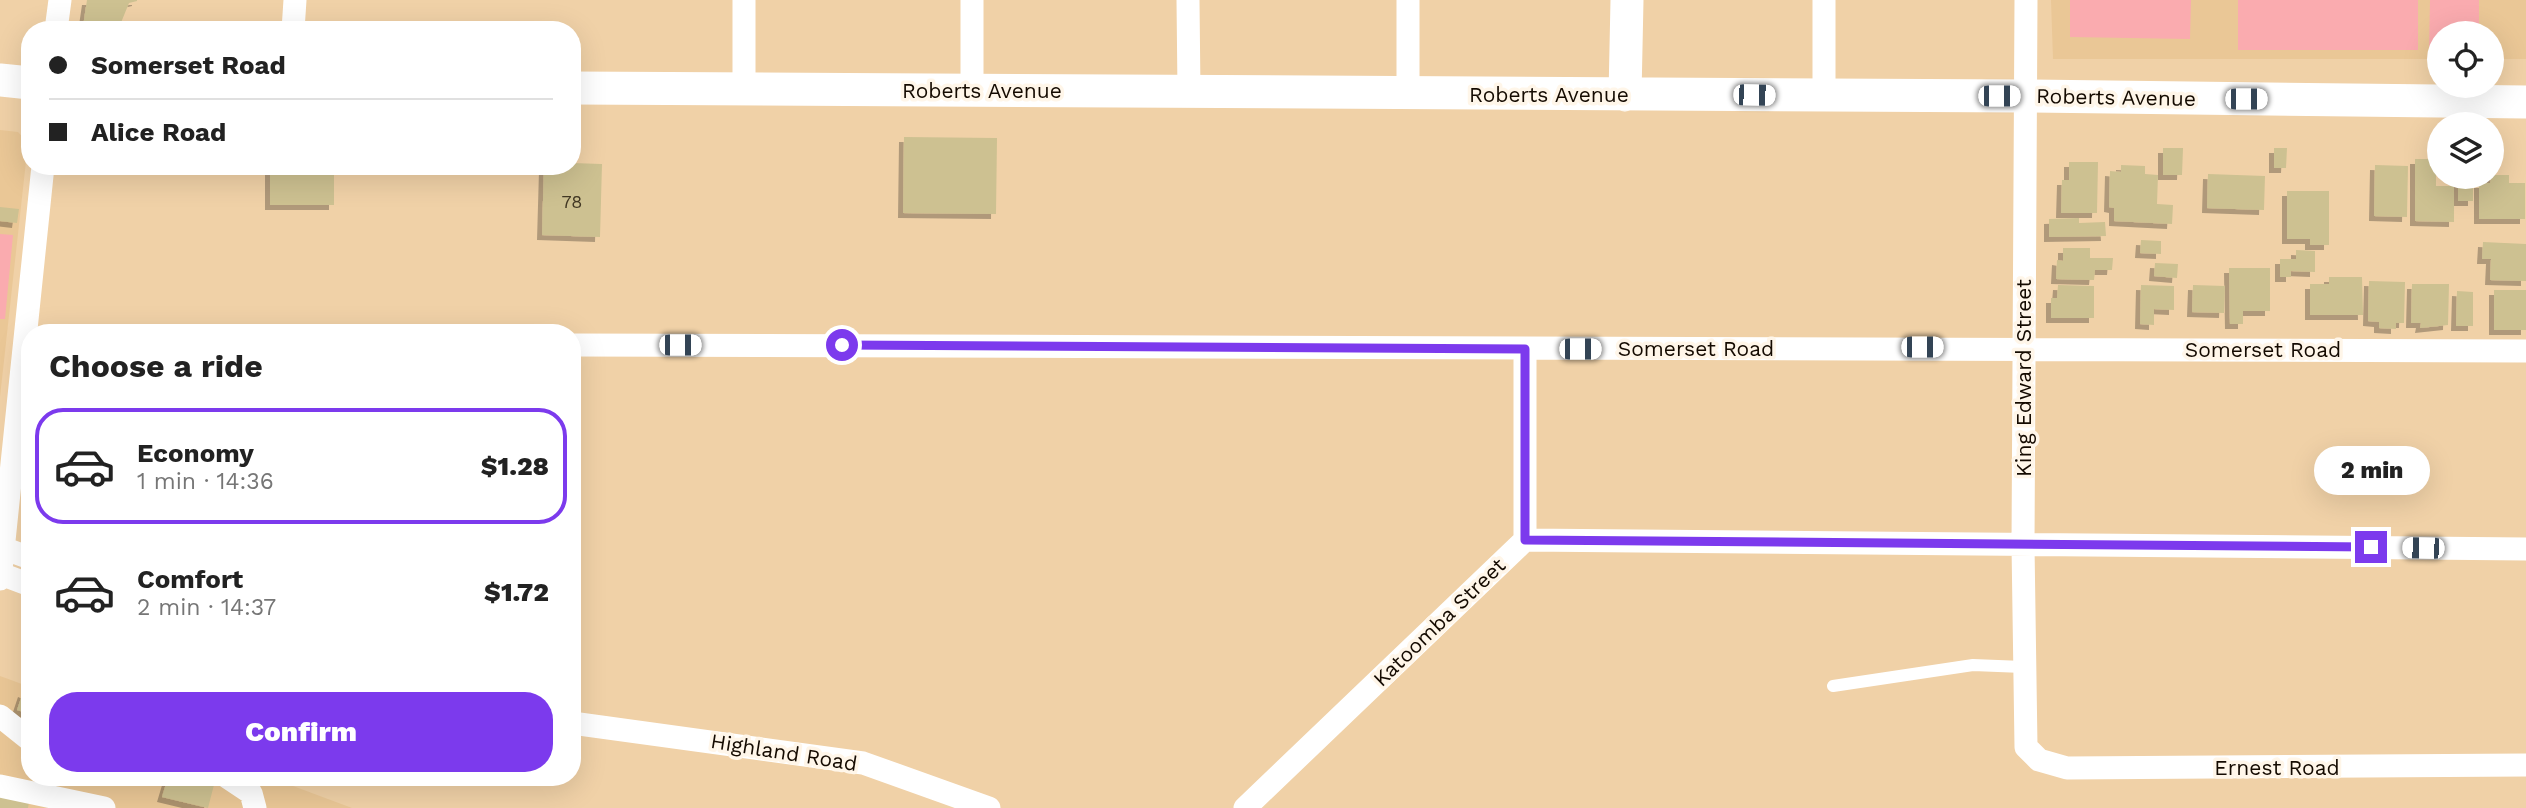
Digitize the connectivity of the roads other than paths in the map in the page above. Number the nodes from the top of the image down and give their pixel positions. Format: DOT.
graph roads {
  1 [pos="60,0"];
  2 [pos="295,0"];
  3 [pos="744,0"];
  4 [pos="972,0"];
  5 [pos="1188,0"];
  6 [pos="1408,0"];
  7 [pos="1626,0"];
  8 [pos="1824,0"];
  9 [pos="2026,0"];
  10 [pos="58,21"];
  11 [pos="294,21"];
  12 [pos="0,80"];
  13 [pos="21,82"];
  14 [pos="581,88"];
  15 [pos="744,89"];
  16 [pos="972,90"];
  17 [pos="1189,92"];
  18 [pos="1408,93"];
  19 [pos="1625,95"];
  20 [pos="1824,96"];
  21 [pos="2024,96"];
  22 [pos="2526,102"];
  23 [pos="42,175"];
  24 [pos="28,324"];
  25 [pos="581,345"];
  26 [pos="2024,347"];
  27 [pos="1525,349"];
  28 [pos="2526,351"];
  29 [pos="21,375"];
  30 [pos="7,456"];
  31 [pos="1525,540"];
  32 [pos="2022,545"];
  33 [pos="3,548"];
  34 [pos="2526,549"];
  35 [pos="21,555"];
  36 [pos="0,577"];
  37 [pos="21,583"];
  38 [pos="2023,667"];
  39 [pos="1833,686"];
  40 [pos="0,716"];
  41 [pos="581,724"];
  42 [pos="21,733"];
  43 [pos="2032,755"];
  44 [pos="2526,765"];
  45 [pos="0,786"];
  46 [pos="240,786"];
  47 [pos="104,808"];
  48 [pos="255,808"];
  49 [pos="989,808"];
  50 [pos="1245,808"];
  1 -- 10 [label="street"];
  2 -- 11 [label="street"];
  3 -- 15 [label="street"];
  4 -- 16 [label="street"];
  5 -- 17 [label="street"];
  6 -- 18 [label="street"];
  7 -- 19 [label="main road"];
  8 -- 20 [label="street"];
  9 -- 21 [label="street, King Edward Street"];
  12 -- 13 [label="main road"];
  14 -- 15 [label="main road, Roberts Avenue"];
  15 -- 16 [label="main road, Roberts Avenue"];
  16 -- 17 [label="main road, Roberts Avenue"];
  17 -- 18 [label="main road, Roberts Avenue"];
  18 -- 19 [label="main road, Roberts Avenue"];
  19 -- 20 [label="main road, Roberts Avenue"];
  20 -- 21 [label="main road, Roberts Avenue"];
  21 -- 22 [label="main road, Roberts Avenue"];
  21 -- 26 [label="street, King Edward Street"];
  23 -- 24 [label="street"];
  25 -- 27 [label="street, Somerset Road"];
  26 -- 27 [label="street, Somerset Road"];
  26 -- 28 [label="street, Somerset Road"];
  26 -- 32 [label="street, King Edward Street"];
  27 -- 31 [label="street, Katoomba Street"];
  29 -- 30 [label="street"];
  30 -- 33 [label="street"];
  31 -- 32 [label="street"];
  31 -- 50 [label="street, Katoomba Street"];
  32 -- 34 [label="street"];
  32 -- 38 [label="street, King Edward Street"];
  33 -- 35 [label="street"];
  33 -- 36 [label="street"];
  36 -- 37 [label="street"];
  38 -- 39 [label="lane"];
  38 -- 43 [label="street, King Edward Street"];
  40 -- 42 [label="street"];
  41 -- 49 [label="street, Highland Road"];
  43 -- 44 [label="street, Ernest Road"];
  45 -- 47 [label="street"];
  46 -- 48 [label="street"];
}
